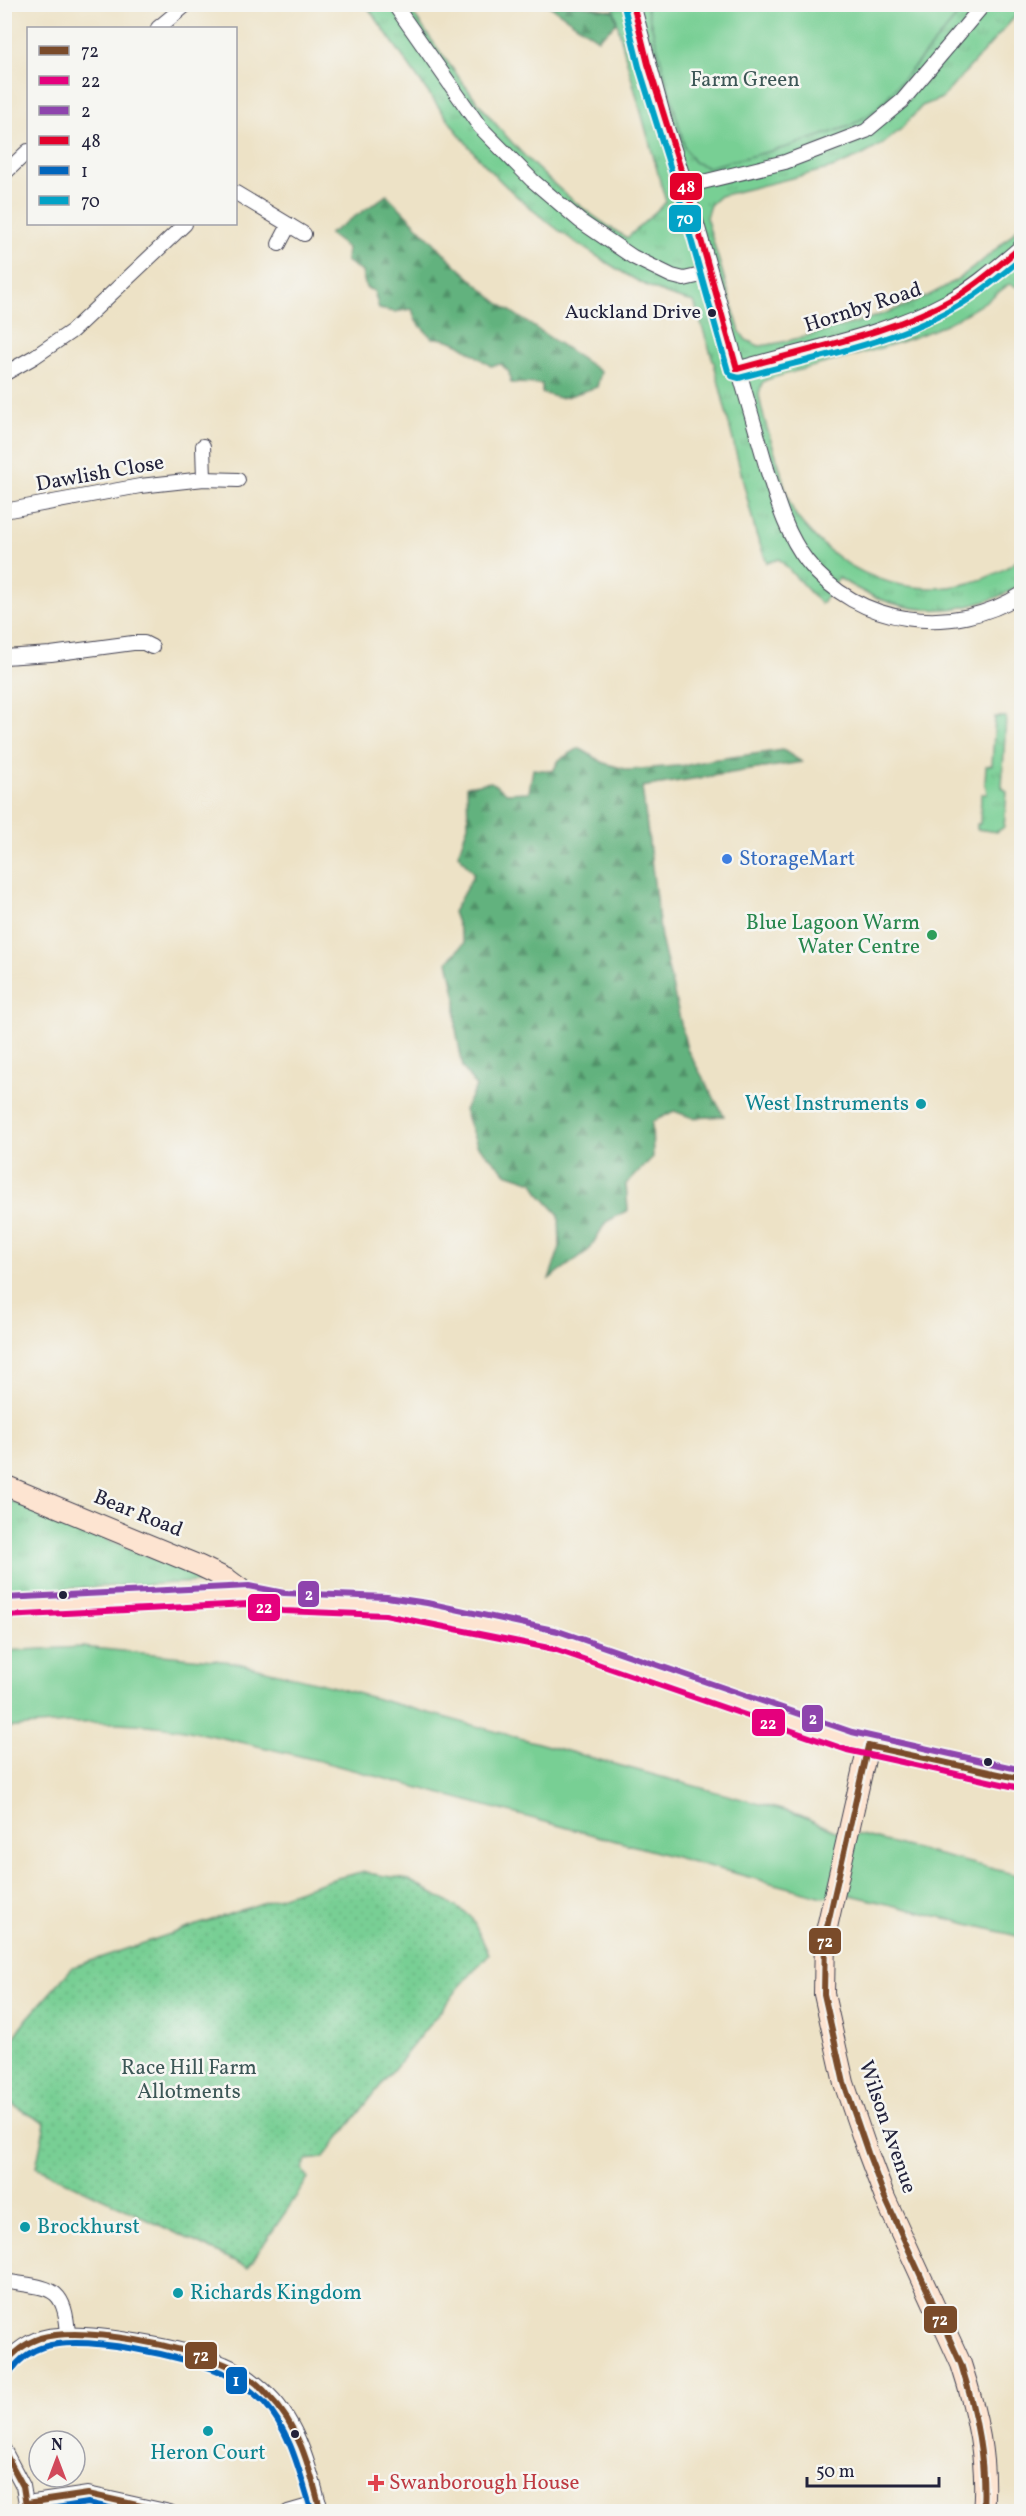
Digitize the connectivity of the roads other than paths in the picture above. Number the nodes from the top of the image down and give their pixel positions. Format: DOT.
graph roads {
  1 [pos="187,4"];
  2 [pos="394,4"];
  3 [pos="633,4"];
  4 [pos="984,4"];
  5 [pos="159,27"];
  6 [pos="27,152"];
  7 [pos="4,174"];
  8 [pos="686,186"];
  9 [pos="237,194"];
  10 [pos="184,225"];
  11 [pos="289,225"];
  12 [pos="304,234"];
  13 [pos="279,244"];
  14 [pos="1022,246"];
  15 [pos="710,273"];
  16 [pos="737,369"];
  17 [pos="4,374"];
  18 [pos="203,446"];
  19 [pos="204,479"];
  20 [pos="238,480"];
  21 [pos="4,511"];
  22 [pos="1022,594"];
  23 [pos="152,647"];
  24 [pos="4,657"];
  25 [pos="4,1485"];
  26 [pos="249,1595"];
  27 [pos="4,1607"];
  28 [pos="868,1746"];
  29 [pos="1022,1779"];
  30 [pos="4,2282"];
  31 [pos="68,2335"];
  32 [pos="4,2366"];
  33 [pos="4,2450"];
  34 [pos="27,2507"];
  35 [pos="320,2507"];
  36 [pos="170,2511"];
  37 [pos="288,2511"];
  38 [pos="983,2511"];
  1 -- 5 [label="street"];
  2 -- 15 [label="street"];
  3 -- 8 [label="street"];
  4 -- 8 [label="street"];
  6 -- 7 [label="street"];
  8 -- 15 [label="street"];
  9 -- 11 [label="street"];
  10 -- 17 [label="street"];
  11 -- 12 [label="street"];
  11 -- 13 [label="street"];
  14 -- 16 [label="street, Hornby Road"];
  15 -- 16 [label="street"];
  16 -- 22 [label="street"];
  18 -- 19 [label="street"];
  19 -- 20 [label="street, Dawlish Close"];
  19 -- 21 [label="street, Dawlish Close"];
  23 -- 24 [label="street"];
  25 -- 26 [label="street, Bear Road"];
  26 -- 27 [label="street"];
  26 -- 28 [label="street"];
  28 -- 29 [label="street"];
  28 -- 38 [label="street, Wilson Avenue"];
  30 -- 31 [label="street"];
  31 -- 32 [label="street"];
  31 -- 35 [label="street"];
  33 -- 34 [label="street"];
  34 -- 36 [label="street"];
  35 -- 37 [label="street"];
}
